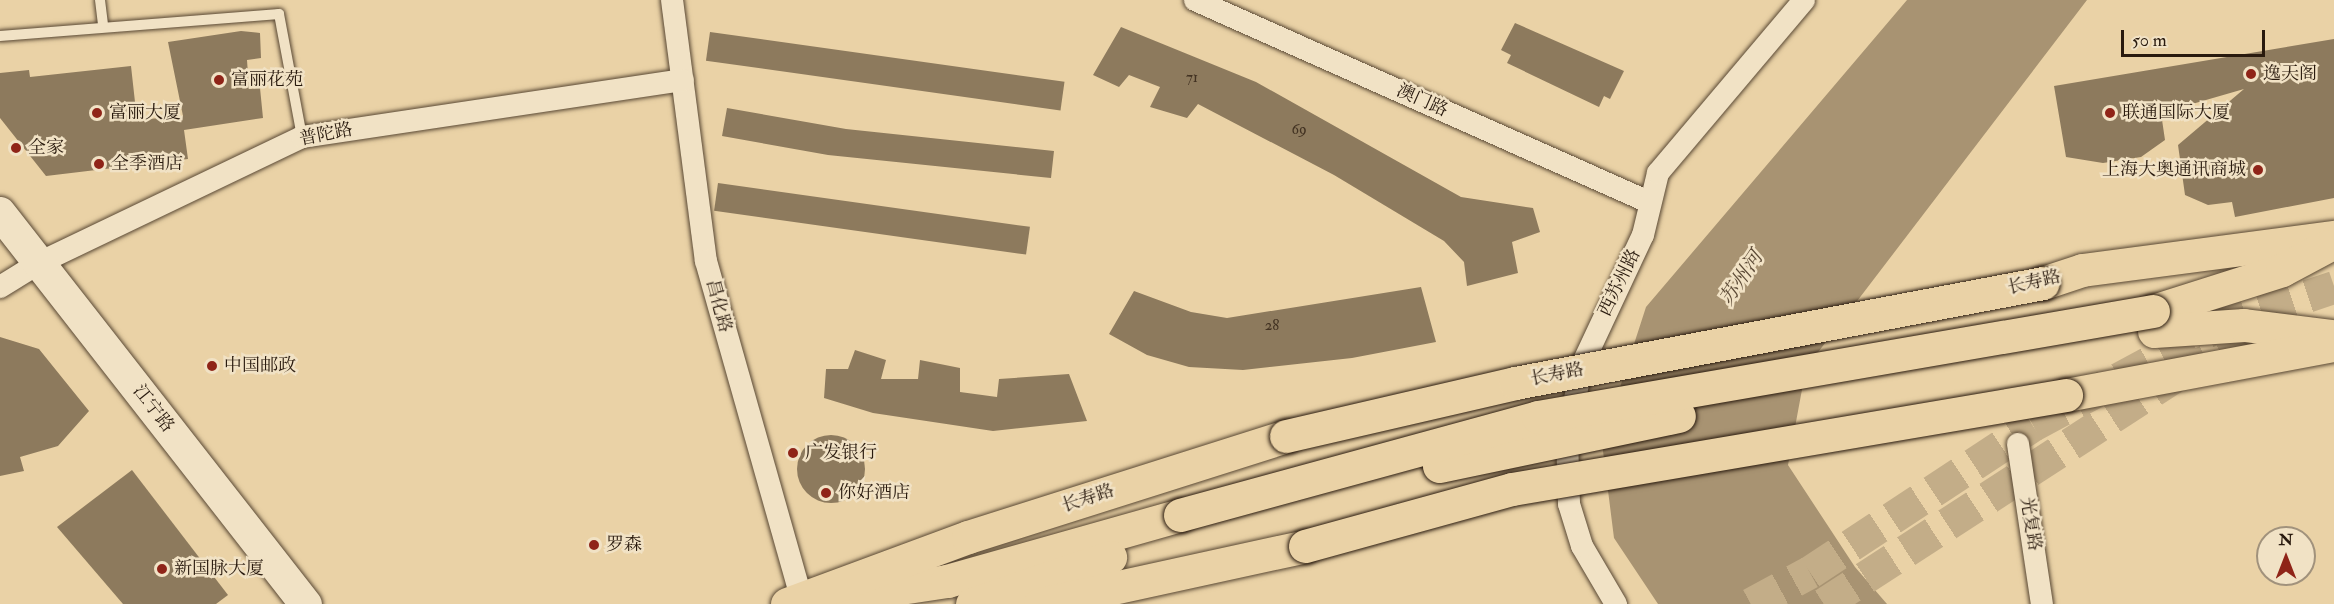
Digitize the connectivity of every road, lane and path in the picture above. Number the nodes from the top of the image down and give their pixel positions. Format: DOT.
graph roads {
  1 [pos="100,0"];
  2 [pos="672,0"];
  3 [pos="1195,0"];
  4 [pos="1804,0"];
  5 [pos="103,24"];
  6 [pos="0,36"];
  7 [pos="683,80"];
  8 [pos="302,137"];
  9 [pos="0,192"];
  10 [pos="1649,201"];
  11 [pos="0,213"];
  12 [pos="2334,237"];
  13 [pos="2334,243"];
  14 [pos="39,263"];
  15 [pos="0,287"];
  16 [pos="2154,321"];
  17 [pos="2334,336"];
  18 [pos="2334,345"];
  19 [pos="2018,444"];
  20 [pos="1183,526"];
  21 [pos="797,603"];
  22 [pos="306,604"];
  23 [pos="972,604"];
  24 [pos="1040,604"];
  25 [pos="1616,604"];
  26 [pos="2042,604"];
  1 -- 5 [label="lane"];
  2 -- 7 [label="street, 昌化路"];
  3 -- 10 [label="street, 澳门路"];
  4 -- 10 [label="street, 西苏州路"];
  5 -- 6 [label="lane"];
  5 -- 8 [label="lane"];
  7 -- 8 [label="street, 普陀路"];
  7 -- 21 [label="street, 昌化路"];
  8 -- 14 [label="street, 普陀路"];
  9 -- 14 [label="main road"];
  10 -- 25 [label="street, 西苏州路"];
  11 -- 14 [label="main road, 江宁路"];
  12 -- 21 [label="main road, 长寿路, bridge"];
  13 -- 16 [label="main road"];
  14 -- 15 [label="street, 普陀路"];
  14 -- 22 [label="main road, 江宁路"];
  16 -- 17 [label="main road"];
  16 -- 20 [label="main road, bridge"];
  18 -- 24 [label="main road, bridge"];
  19 -- 26 [label="street, 光复路"];
  20 -- 21 [label="main road"];
  20 -- 23 [label="main road"];
}
